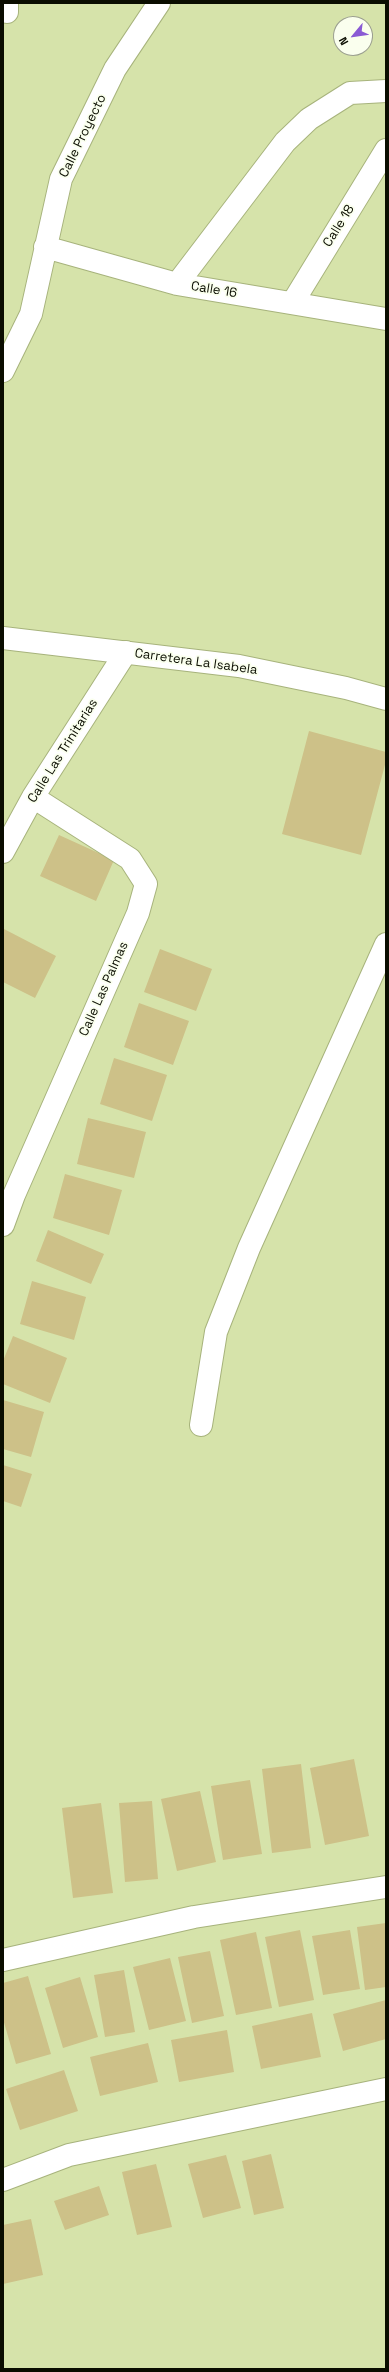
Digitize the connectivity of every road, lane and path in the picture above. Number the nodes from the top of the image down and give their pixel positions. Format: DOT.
graph roads {
  1 [pos="159,3"];
  2 [pos="386,91"];
  3 [pos="386,150"];
  4 [pos="45,248"];
  5 [pos="177,284"];
  6 [pos="293,302"];
  7 [pos="386,319"];
  8 [pos="3,371"];
  9 [pos="3,638"];
  10 [pos="126,652"];
  11 [pos="386,699"];
  12 [pos="34,797"];
  13 [pos="3,852"];
  14 [pos="386,944"];
  15 [pos="3,1225"];
  16 [pos="201,1425"];
  17 [pos="386,1887"];
  18 [pos="3,1960"];
  19 [pos="386,2089"];
  20 [pos="3,2180"];
  1 -- 4 [label="street, Calle Proyecto"];
  2 -- 5 [label="street"];
  3 -- 6 [label="street, Calle 18"];
  4 -- 5 [label="street, Calle 16"];
  4 -- 8 [label="street, Calle Proyecto"];
  5 -- 6 [label="street, Calle 16"];
  6 -- 7 [label="street, Calle 16"];
  9 -- 10 [label="street, Carretera La Isabela"];
  10 -- 11 [label="street, Carretera La Isabela"];
  10 -- 12 [label="street, Calle Las Trinitarias"];
  12 -- 13 [label="street, Calle Las Trinitarias"];
  12 -- 15 [label="street, Calle Las Palmas"];
  14 -- 16 [label="street"];
  17 -- 18 [label="street"];
  19 -- 20 [label="street"];
}
